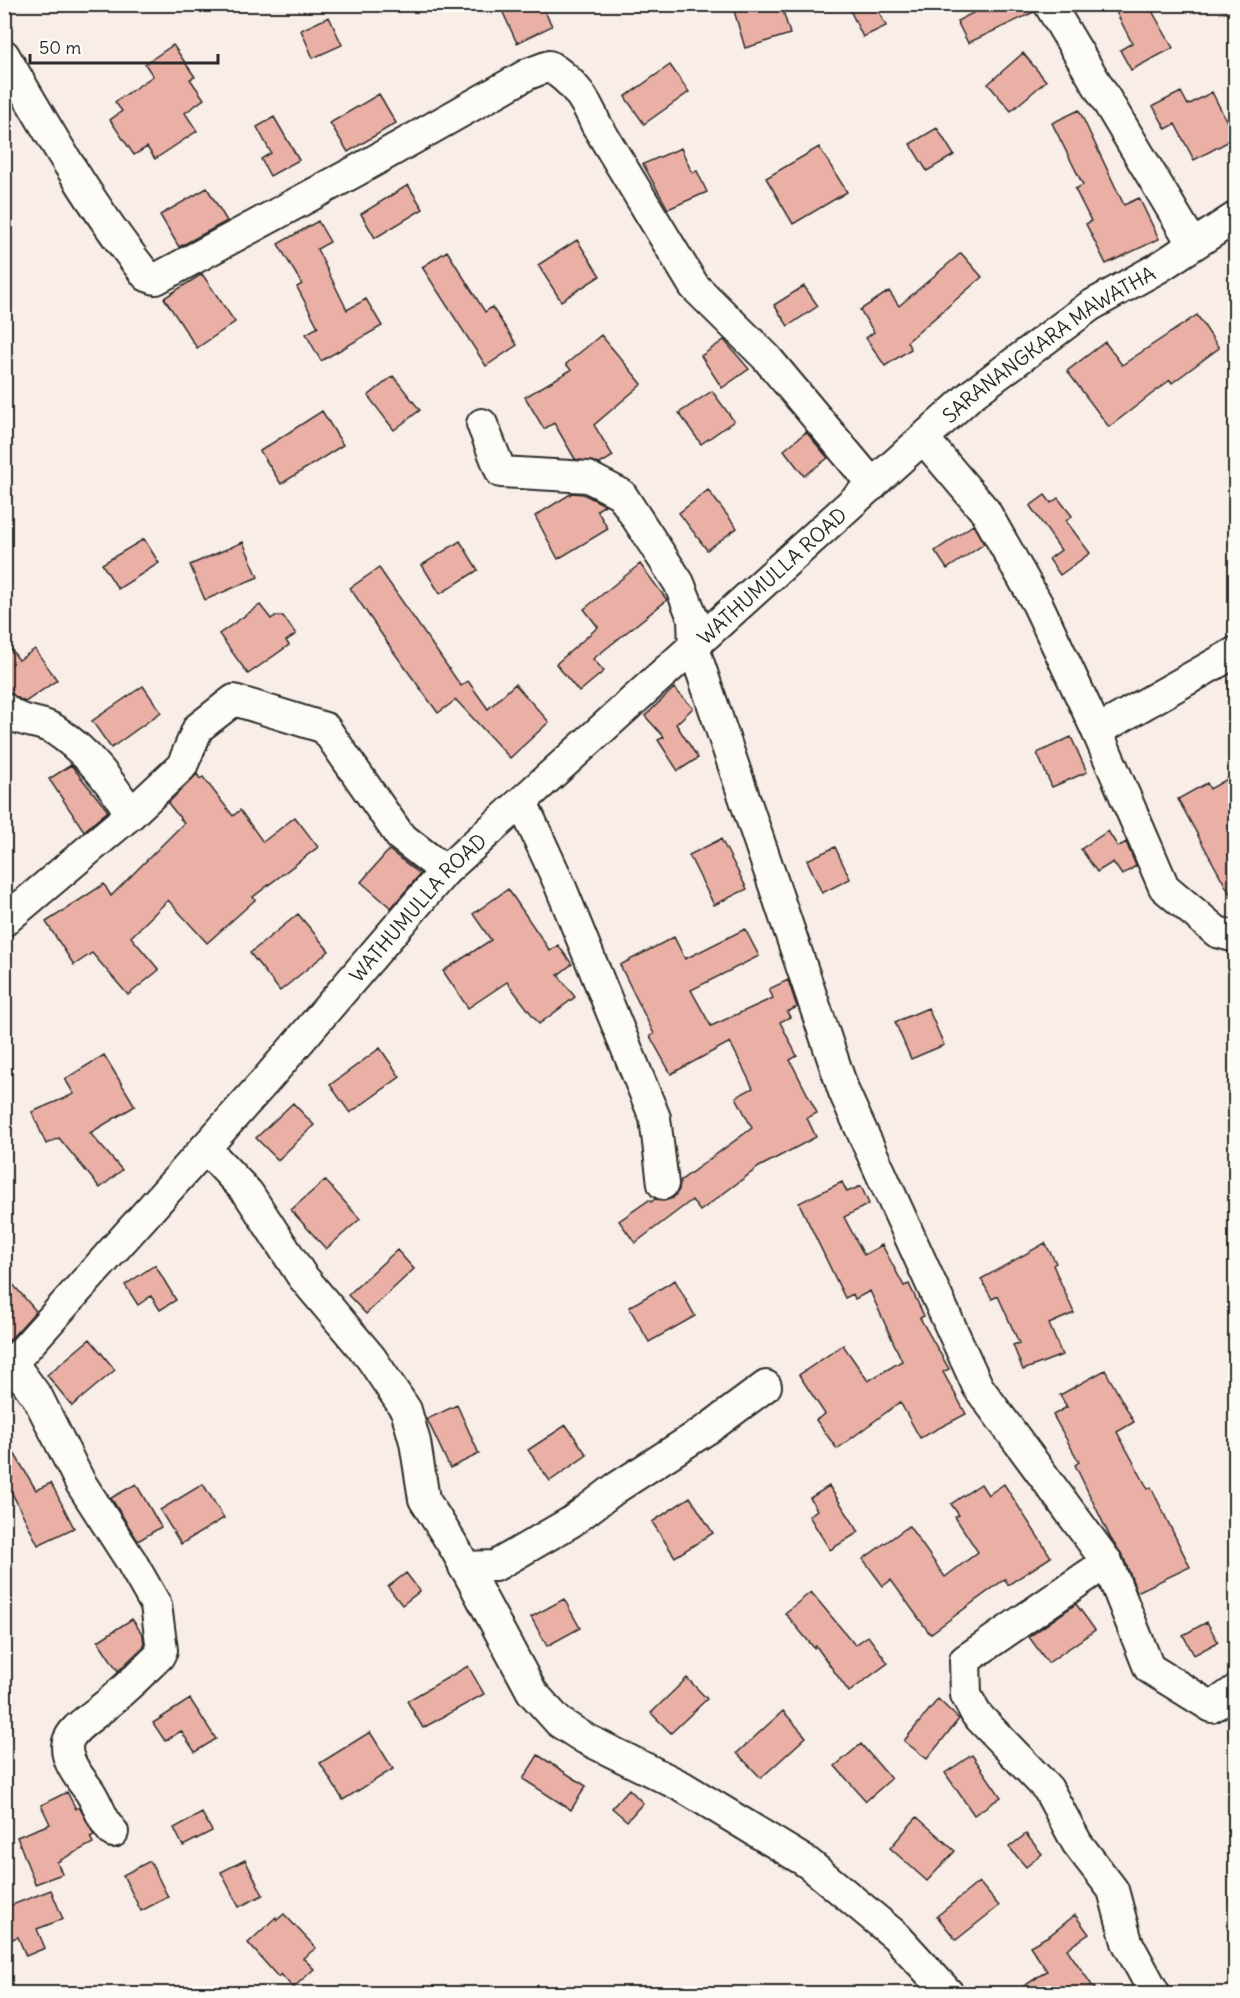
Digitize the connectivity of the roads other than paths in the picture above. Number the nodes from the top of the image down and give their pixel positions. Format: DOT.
graph roads {
  1 [pos="1049,4"];
  2 [pos="4,55"];
  3 [pos="1236,217"];
  4 [pos="1192,243"];
  5 [pos="482,424"];
  6 [pos="924,439"];
  7 [pos="873,485"];
  8 [pos="694,649"];
  9 [pos="1236,652"];
  10 [pos="4,708"];
  11 [pos="1097,731"];
  12 [pos="522,802"];
  13 [pos="131,814"];
  14 [pos="445,871"];
  15 [pos="4,921"];
  16 [pos="1236,937"];
  17 [pos="206,1148"];
  18 [pos="663,1184"];
  19 [pos="9,1368"];
  20 [pos="766,1386"];
  21 [pos="1107,1562"];
  22 [pos="465,1567"];
  23 [pos="1236,1690"];
  24 [pos="113,1832"];
  25 [pos="950,1994"];
  26 [pos="1155,1994"];
  1 -- 4 [label="street"];
  2 -- 7 [label="street"];
  3 -- 4 [label="street, SARANANGKARA MAWATHA"];
  4 -- 6 [label="street, SARANANGKARA MAWATHA"];
  5 -- 8 [label="street"];
  6 -- 7 [label="street, SARANANGKARA MAWATHA"];
  6 -- 11 [label="street"];
  7 -- 8 [label="street, WATHUMULLA ROAD"];
  8 -- 12 [label="street, WATHUMULLA ROAD"];
  8 -- 21 [label="street"];
  9 -- 11 [label="street"];
  10 -- 13 [label="street"];
  11 -- 16 [label="street"];
  12 -- 14 [label="street, WATHUMULLA ROAD"];
  12 -- 18 [label="street"];
  13 -- 14 [label="street"];
  13 -- 15 [label="street"];
  14 -- 17 [label="street, WATHUMULLA ROAD"];
  17 -- 19 [label="street, WATHUMULLA ROAD"];
  17 -- 22 [label="street"];
  19 -- 24 [label="street"];
  20 -- 22 [label="street"];
  21 -- 23 [label="street"];
  21 -- 26 [label="street"];
  22 -- 25 [label="street"];
}
